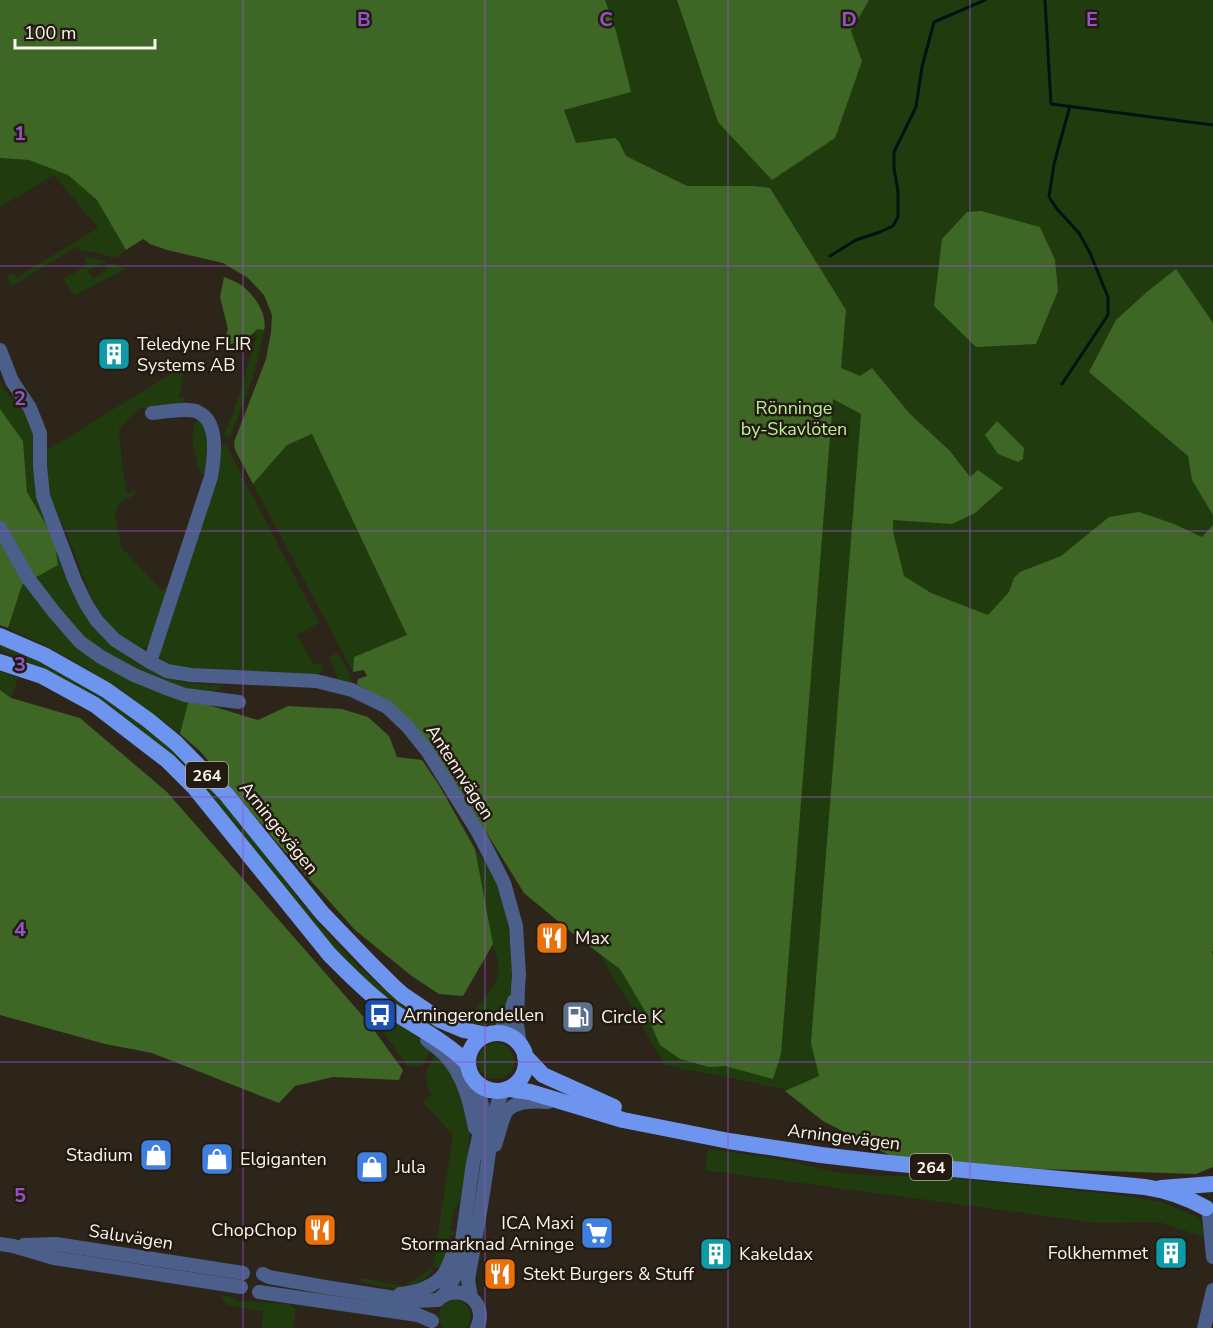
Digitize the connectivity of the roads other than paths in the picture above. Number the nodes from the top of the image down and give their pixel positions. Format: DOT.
graph roads {
  1 [pos="0,350"];
  2 [pos="152,413"];
  3 [pos="0,528"];
  4 [pos="0,636"];
  5 [pos="0,662"];
  6 [pos="150,662"];
  7 [pos="230,677"];
  8 [pos="264,678"];
  9 [pos="249,687"];
  10 [pos="216,700"];
  11 [pos="239,702"];
  12 [pos="518,988"];
  13 [pos="386,1007"];
  14 [pos="492,1034"];
  15 [pos="523,1050"];
  16 [pos="468,1064"];
  17 [pos="477,1083"];
  18 [pos="505,1090"];
  19 [pos="577,1105"];
  20 [pos="708,1137"];
  21 [pos="477,1143"];
  22 [pos="489,1158"];
  23 [pos="1213,1185"];
  24 [pos="1154,1188"];
  25 [pos="1209,1214"];
  26 [pos="464,1225"];
  27 [pos="7,1245"];
  28 [pos="1213,1257"];
  29 [pos="263,1274"];
  30 [pos="242,1280"];
  31 [pos="1213,1290"];
  32 [pos="259,1292"];
  33 [pos="377,1295"];
  34 [pos="441,1297"];
  35 [pos="471,1297"];
  36 [pos="434,1324"];
  37 [pos="477,1328"];
  38 [pos="1204,1328"];
  1 -- 6 [label="street, Antennvägen"];
  2 -- 6 [label="street"];
  3 -- 10 [label="street"];
  4 -- 14 [label="main road, Arningevägen / 264"];
  5 -- 13 [label="main road, 264"];
  6 -- 7 [label="street, Antennvägen"];
  7 -- 8 [label="street, Antennvägen"];
  7 -- 10 [label="street"];
  8 -- 9 [label="street"];
  8 -- 12 [label="street, Antennvägen"];
  10 -- 11 [label="street"];
  12 -- 14 [label="street, Antennvägen"];
  12 -- 15 [label="street, Antennvägen"];
  13 -- 16 [label="main road, 264"];
  13 -- 21 [label="street"];
  14 -- 15 [label="main road, 264"];
  14 -- 16 [label="main road"];
  15 -- 18 [label="main road"];
  15 -- 20 [label="main road, Arningevägen / 264"];
  16 -- 17 [label="main road, 264"];
  17 -- 18 [label="main road, 264"];
  17 -- 21 [label="street"];
  18 -- 19 [label="main road, Arningevägen / 264"];
  18 -- 22 [label="street"];
  19 -- 20 [label="main road, Arningevägen / 264"];
  19 -- 22 [label="street"];
  20 -- 24 [label="main road, Arningevägen / 264"];
  21 -- 26 [label="street"];
  22 -- 35 [label="street"];
  23 -- 24 [label="main road, Arningevägen / 264"];
  23 -- 25 [label="main road, 264"];
  24 -- 25 [label="main road, Arningevägen / 264"];
  25 -- 28 [label="street"];
  26 -- 33 [label="street"];
  26 -- 34 [label="street"];
  27 -- 30 [label="street, Saluvägen"];
  29 -- 30 [label="street, Saluvägen"];
  29 -- 32 [label="street"];
  29 -- 33 [label="street, Saluvägen"];
  30 -- 32 [label="street, Saluvägen"];
  31 -- 38 [label="street"];
  32 -- 36 [label="street, Saluvägen"];
  33 -- 34 [label="street, Saluvägen"];
  34 -- 35 [label="street, Saluvägen"];
  34 -- 36 [label="street"];
  35 -- 37 [label="street"];
}
